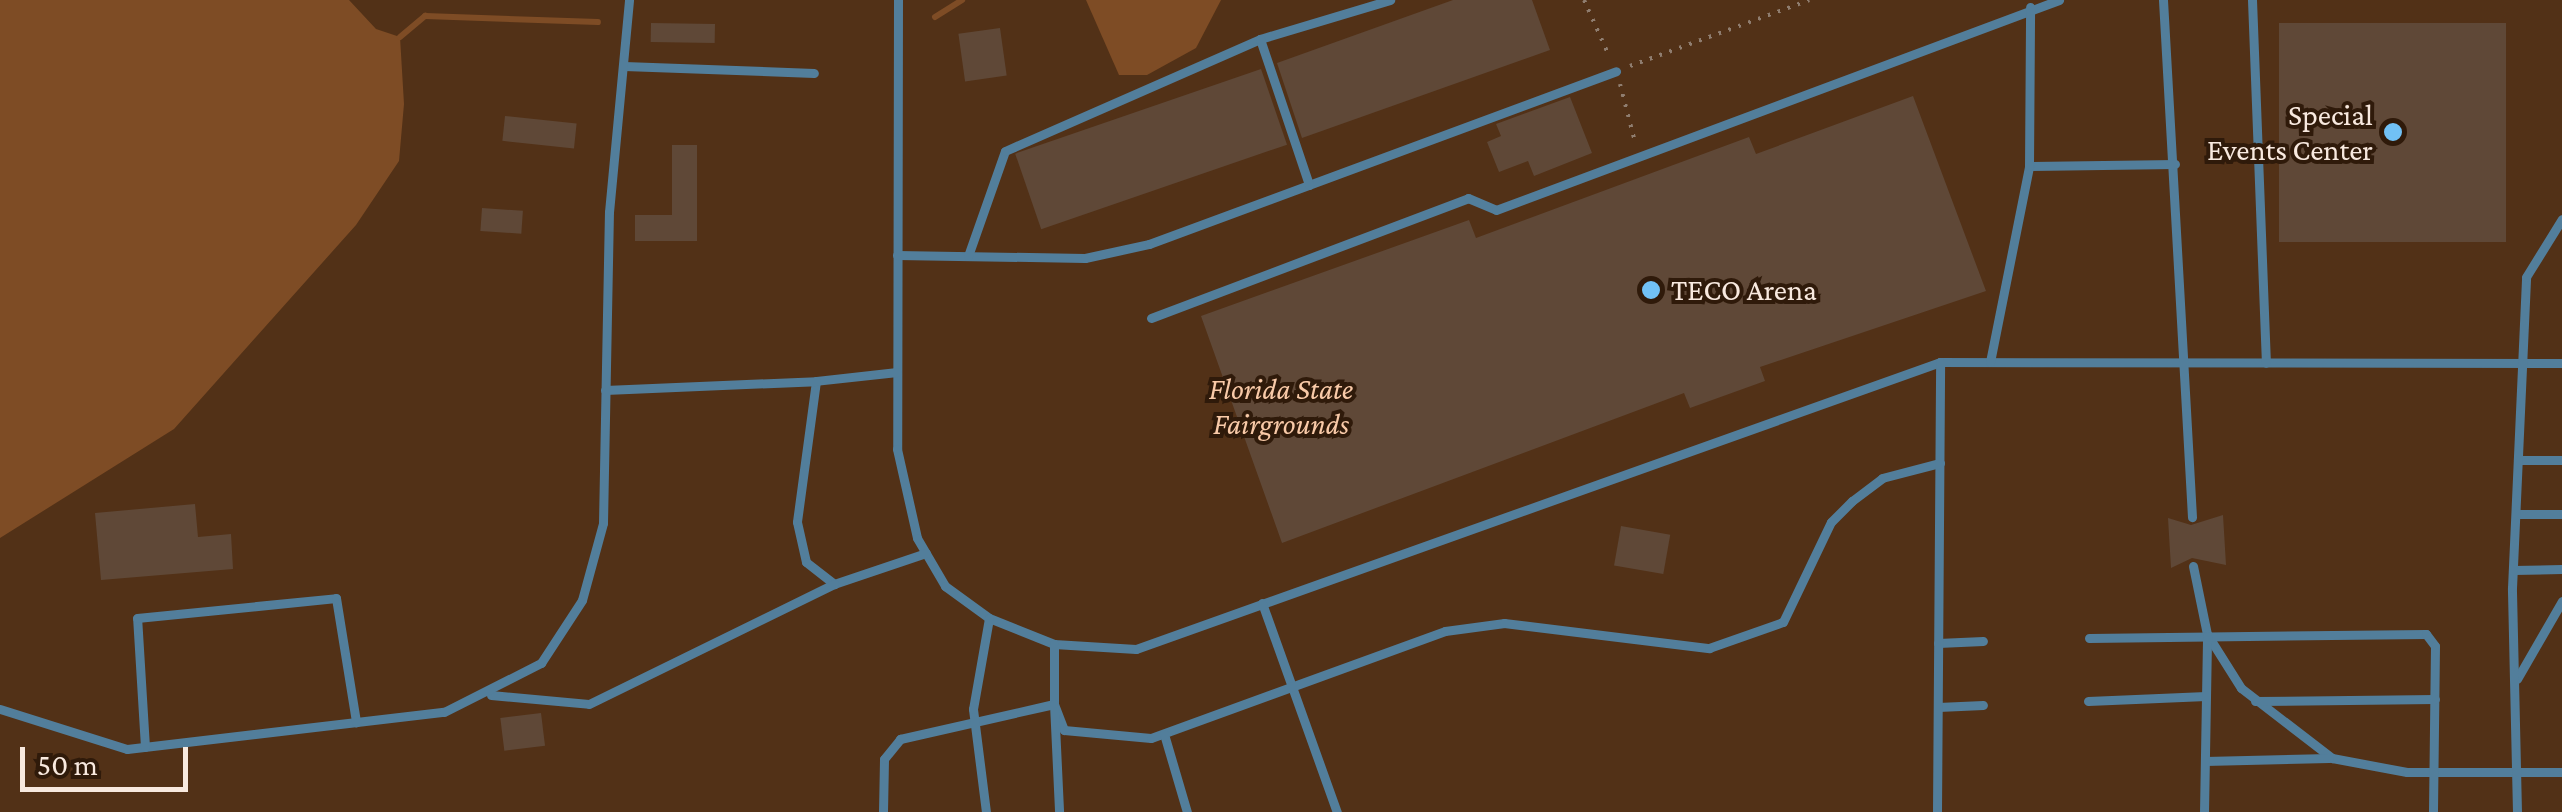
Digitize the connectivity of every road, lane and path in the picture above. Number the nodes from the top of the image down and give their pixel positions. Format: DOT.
graph roads {
  1 [pos="629,0"];
  2 [pos="898,0"];
  3 [pos="1390,0"];
  4 [pos="1809,0"];
  5 [pos="2059,0"];
  6 [pos="2163,0"];
  7 [pos="2252,0"];
  8 [pos="2030,7"];
  9 [pos="1260,39"];
  10 [pos="624,66"];
  11 [pos="1616,71"];
  12 [pos="814,73"];
  13 [pos="2175,164"];
  14 [pos="2030,166"];
  15 [pos="1309,185"];
  16 [pos="2562,218"];
  17 [pos="897,255"];
  18 [pos="968,256"];
  19 [pos="1151,318"];
  20 [pos="1940,362"];
  21 [pos="1990,362"];
  22 [pos="2525,363"];
  23 [pos="2562,363"];
  24 [pos="2190,364"];
  25 [pos="2266,364"];
  26 [pos="897,372"];
  27 [pos="816,381"];
  28 [pos="605,390"];
  29 [pos="2518,460"];
  30 [pos="2562,460"];
  31 [pos="1940,464"];
  32 [pos="2518,514"];
  33 [pos="2562,514"];
  34 [pos="2192,517"];
  35 [pos="926,553"];
  36 [pos="2194,566"];
  37 [pos="2562,569"];
  38 [pos="2513,570"];
  39 [pos="834,584"];
  40 [pos="2562,601"];
  41 [pos="1262,602"];
  42 [pos="989,618"];
  43 [pos="2207,634"];
  44 [pos="2089,638"];
  45 [pos="1983,642"];
  46 [pos="1938,643"];
  47 [pos="1054,644"];
  48 [pos="2514,684"];
  49 [pos="1293,688"];
  50 [pos="487,694"];
  51 [pos="2206,696"];
  52 [pos="2435,699"];
  53 [pos="2088,701"];
  54 [pos="2255,701"];
  55 [pos="1054,704"];
  56 [pos="1983,705"];
  57 [pos="1938,707"];
  58 [pos="0,709"];
  59 [pos="974,720"];
  60 [pos="356,722"];
  61 [pos="1164,734"];
  62 [pos="145,747"];
  63 [pos="2332,758"];
  64 [pos="2205,761"];
  65 [pos="2562,772"];
  66 [pos="2436,773"];
  67 [pos="2517,776"];
  68 [pos="883,812"];
  69 [pos="986,812"];
  70 [pos="1059,812"];
  71 [pos="1187,812"];
  72 [pos="1337,812"];
  73 [pos="1938,812"];
  74 [pos="2204,812"];
  75 [pos="2433,812"];
  76 [pos="2516,812"];
  1 -- 10 [label="lane"];
  2 -- 17 [label="lane"];
  3 -- 9 [label="lane"];
  4 -- 11 [label="path"];
  5 -- 8 [label="lane"];
  6 -- 13 [label="lane"];
  7 -- 25 [label="lane"];
  8 -- 14 [label="lane"];
  8 -- 19 [label="lane"];
  9 -- 15 [label="lane"];
  9 -- 18 [label="lane"];
  10 -- 12 [label="lane"];
  10 -- 28 [label="lane"];
  11 -- 15 [label="lane"];
  13 -- 14 [label="lane"];
  13 -- 24 [label="lane"];
  14 -- 21 [label="lane"];
  15 -- 18 [label="lane"];
  16 -- 22 [label="lane"];
  17 -- 18 [label="lane"];
  17 -- 26 [label="lane"];
  20 -- 21 [label="lane"];
  20 -- 31 [label="lane"];
  20 -- 41 [label="lane"];
  21 -- 24 [label="lane"];
  22 -- 23 [label="lane"];
  22 -- 25 [label="lane"];
  22 -- 29 [label="lane"];
  24 -- 25 [label="lane"];
  24 -- 34 [label="lane"];
  26 -- 27 [label="lane"];
  26 -- 35 [label="lane"];
  27 -- 28 [label="lane"];
  27 -- 39 [label="lane"];
  28 -- 50 [label="lane"];
  29 -- 30 [label="lane"];
  29 -- 32 [label="lane"];
  31 -- 46 [label="lane"];
  31 -- 49 [label="lane"];
  32 -- 33 [label="lane"];
  32 -- 38 [label="lane"];
  35 -- 39 [label="lane"];
  35 -- 42 [label="lane"];
  36 -- 43 [label="lane"];
  37 -- 38 [label="lane"];
  38 -- 48 [label="lane"];
  39 -- 50 [label="lane"];
  40 -- 48 [label="lane"];
  41 -- 47 [label="lane"];
  41 -- 49 [label="lane"];
  42 -- 47 [label="lane"];
  42 -- 59 [label="lane"];
  43 -- 44 [label="lane"];
  43 -- 51 [label="lane"];
  43 -- 52 [label="lane"];
  43 -- 54 [label="lane"];
  45 -- 46 [label="lane"];
  46 -- 57 [label="lane"];
  47 -- 55 [label="lane"];
  48 -- 67 [label="lane"];
  49 -- 61 [label="lane"];
  49 -- 72 [label="lane"];
  50 -- 60 [label="lane"];
  51 -- 53 [label="lane"];
  51 -- 64 [label="lane"];
  52 -- 54 [label="lane"];
  52 -- 66 [label="lane"];
  54 -- 63 [label="lane"];
  55 -- 59 [label="lane"];
  55 -- 61 [label="lane"];
  55 -- 70 [label="lane"];
  56 -- 57 [label="lane"];
  57 -- 73 [label="lane"];
  58 -- 62 [label="lane"];
  59 -- 68 [label="lane"];
  59 -- 69 [label="lane"];
  60 -- 62 [label="lane"];
  60 -- 62 [label="lane"];
  61 -- 71 [label="lane"];
  63 -- 64 [label="lane"];
  63 -- 66 [label="lane"];
  64 -- 74 [label="lane"];
  65 -- 67 [label="lane"];
  66 -- 67 [label="lane"];
  66 -- 75 [label="lane"];
  67 -- 76 [label="lane"];
}
